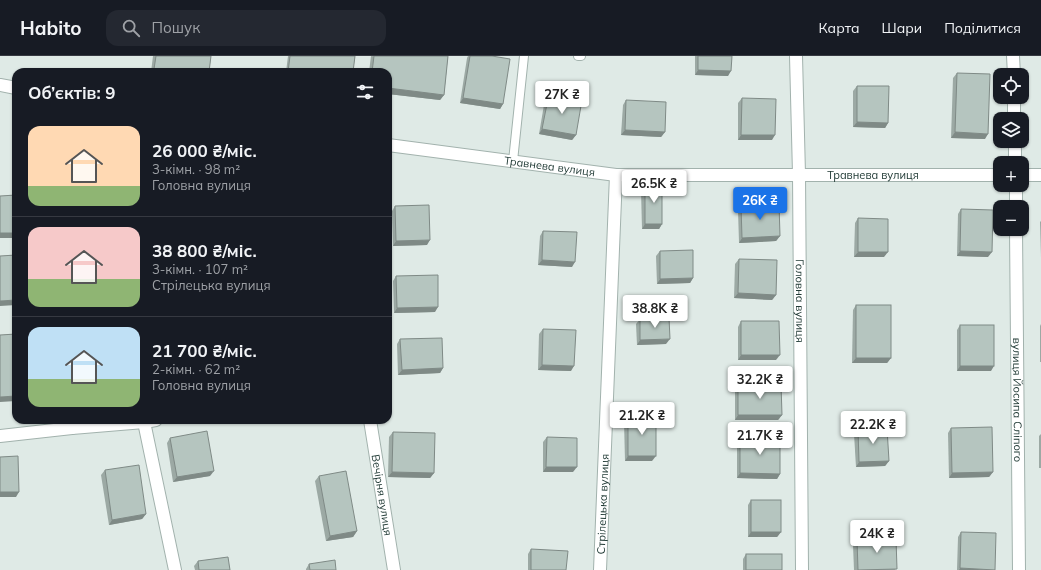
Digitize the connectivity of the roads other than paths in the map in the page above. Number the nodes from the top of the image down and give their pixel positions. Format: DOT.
graph roads {
  1 [pos="524,56"];
  2 [pos="796,56"];
  3 [pos="1013,56"];
  4 [pos="1014,68"];
  5 [pos="0,85"];
  6 [pos="12,87"];
  7 [pos="392,146"];
  8 [pos="513,161"];
  9 [pos="799,174"];
  10 [pos="616,175"];
  11 [pos="993,175"];
  12 [pos="1029,175"];
  13 [pos="1041,175"];
  14 [pos="1016,236"];
  15 [pos="71,424"];
  16 [pos="144,424"];
  17 [pos="371,424"];
  18 [pos="0,436"];
  19 [pos="175,570"];
  20 [pos="394,570"];
  21 [pos="600,570"];
  22 [pos="802,570"];
  23 [pos="1019,570"];
  1 -- 8 [label="lane"];
  2 -- 9 [label="street, Головна вулиця"];
  3 -- 4 [label="street"];
  5 -- 6 [label="street"];
  7 -- 8 [label="street, Травнева вулиця"];
  8 -- 10 [label="street, Травнева вулиця"];
  9 -- 10 [label="street, Травнева вулиця"];
  9 -- 11 [label="street, Травнева вулиця"];
  9 -- 22 [label="street, Головна вулиця"];
  10 -- 21 [label="street, Стрілецька вулиця"];
  12 -- 13 [label="street"];
  14 -- 23 [label="street, вулиця Йосипа Сліпого"];
  15 -- 18 [label="street"];
  16 -- 19 [label="street"];
  17 -- 20 [label="street, Вечірня вулиця"];
}
